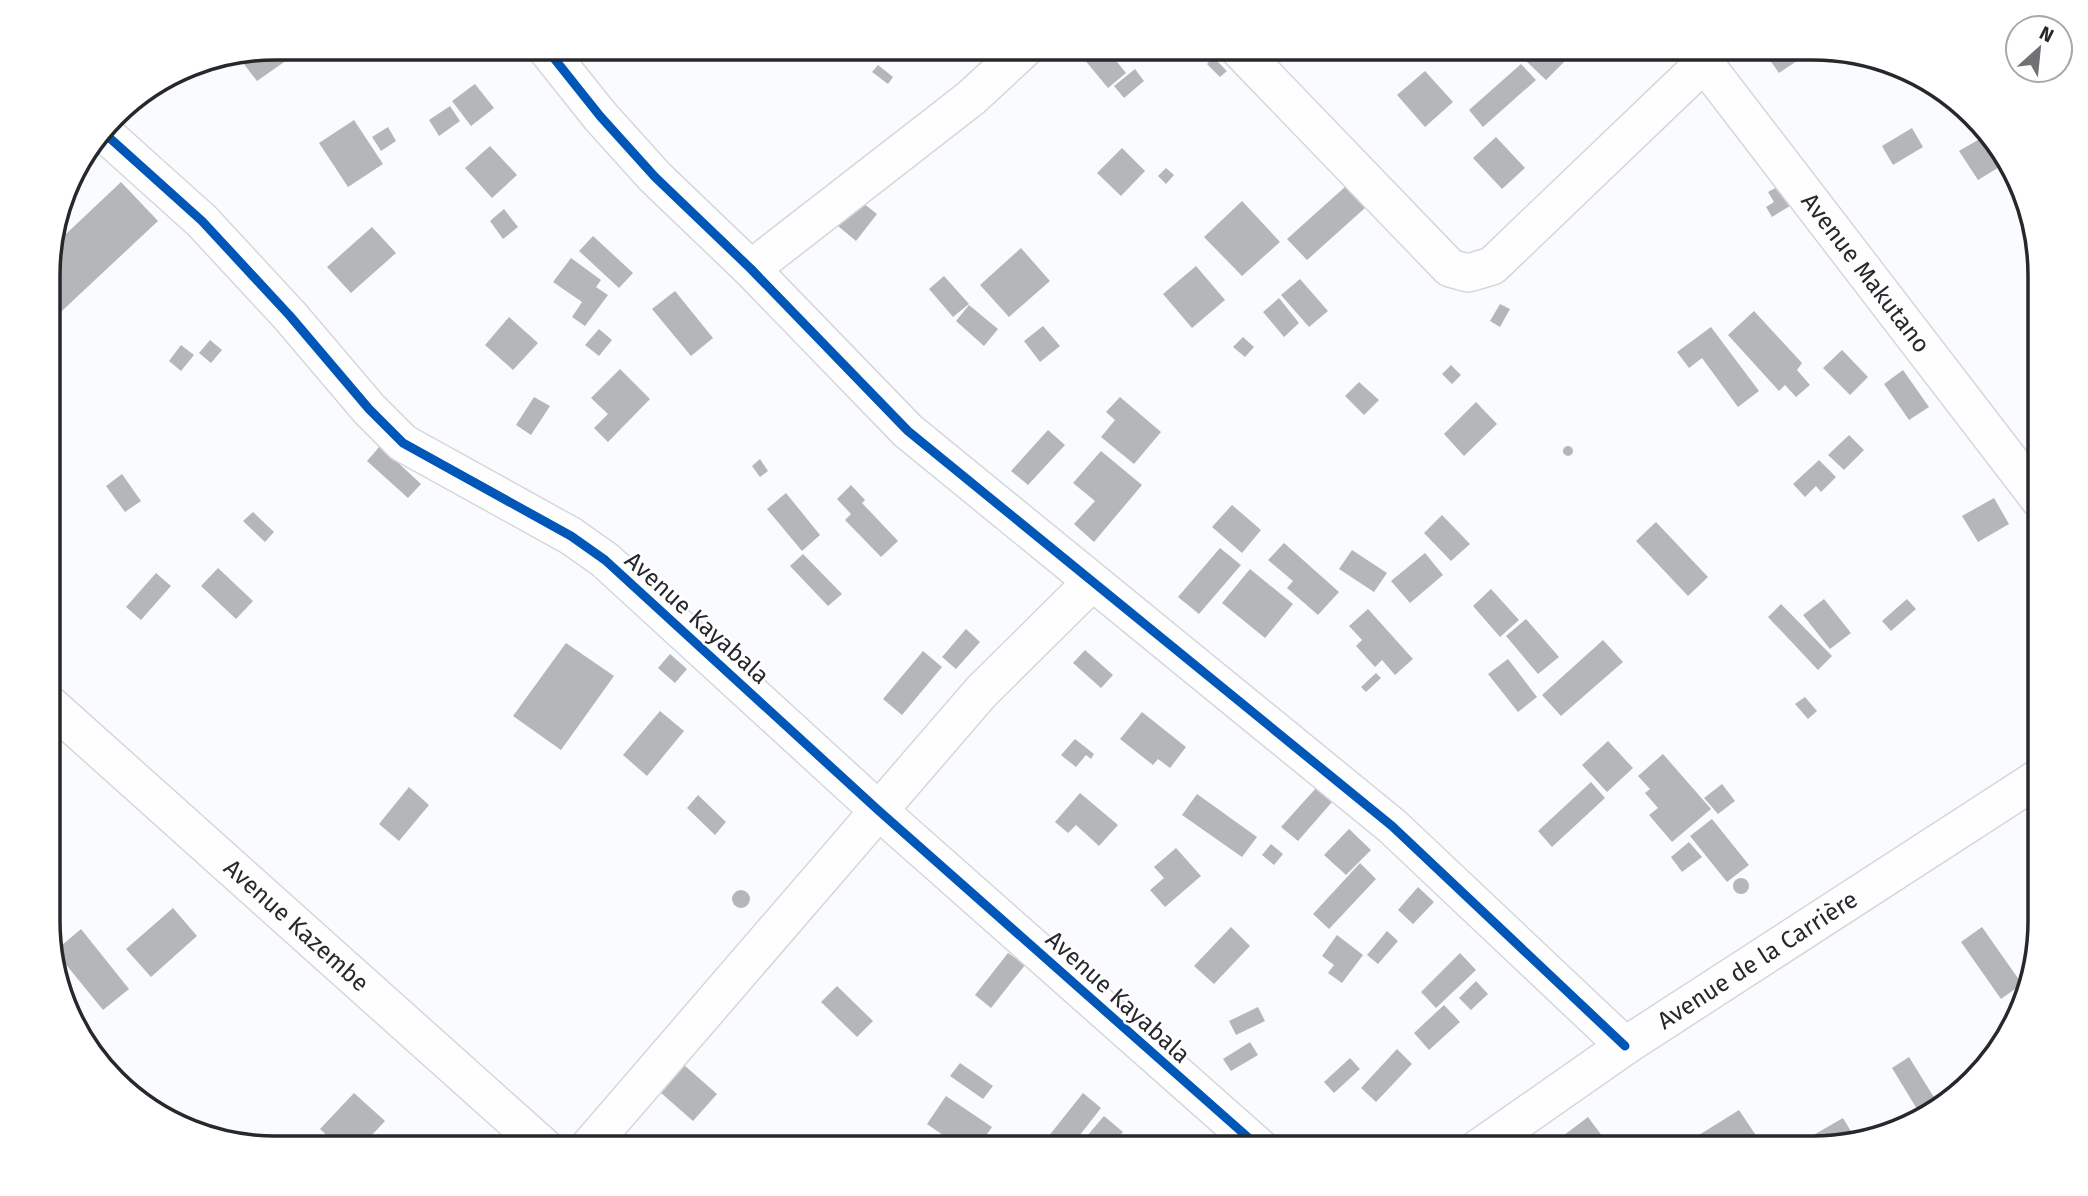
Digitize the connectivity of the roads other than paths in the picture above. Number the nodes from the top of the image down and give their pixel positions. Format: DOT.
graph roads {
  1 [pos="555,59"];
  2 [pos="1013,59"];
  3 [pos="1249,59"];
  4 [pos="1694,59"];
  5 [pos="1699,59"];
  6 [pos="109,138"];
  7 [pos="751,269"];
  8 [pos="2028,484"];
  9 [pos="1091,583"];
  10 [pos="60,714"];
  11 [pos="2028,785"];
  12 [pos="878,810"];
  13 [pos="1625,1046"];
  14 [pos="531,1136"];
  15 [pos="598,1136"];
  16 [pos="1245,1136"];
  17 [pos="1496,1136"];
  1 -- 7 [label="street"];
  2 -- 7 [label="street"];
  3 -- 4 [label="street"];
  5 -- 8 [label="street, Avenue Makutano"];
  6 -- 12 [label="street, Avenue Kayabala"];
  7 -- 9 [label="street"];
  9 -- 12 [label="street"];
  9 -- 13 [label="street"];
  10 -- 14 [label="street, Avenue Kazembe"];
  11 -- 13 [label="street, Avenue de la Carrière"];
  12 -- 15 [label="street"];
  12 -- 16 [label="street, Avenue Kayabala"];
  13 -- 17 [label="street, Avenue de la Carrière"];
}
